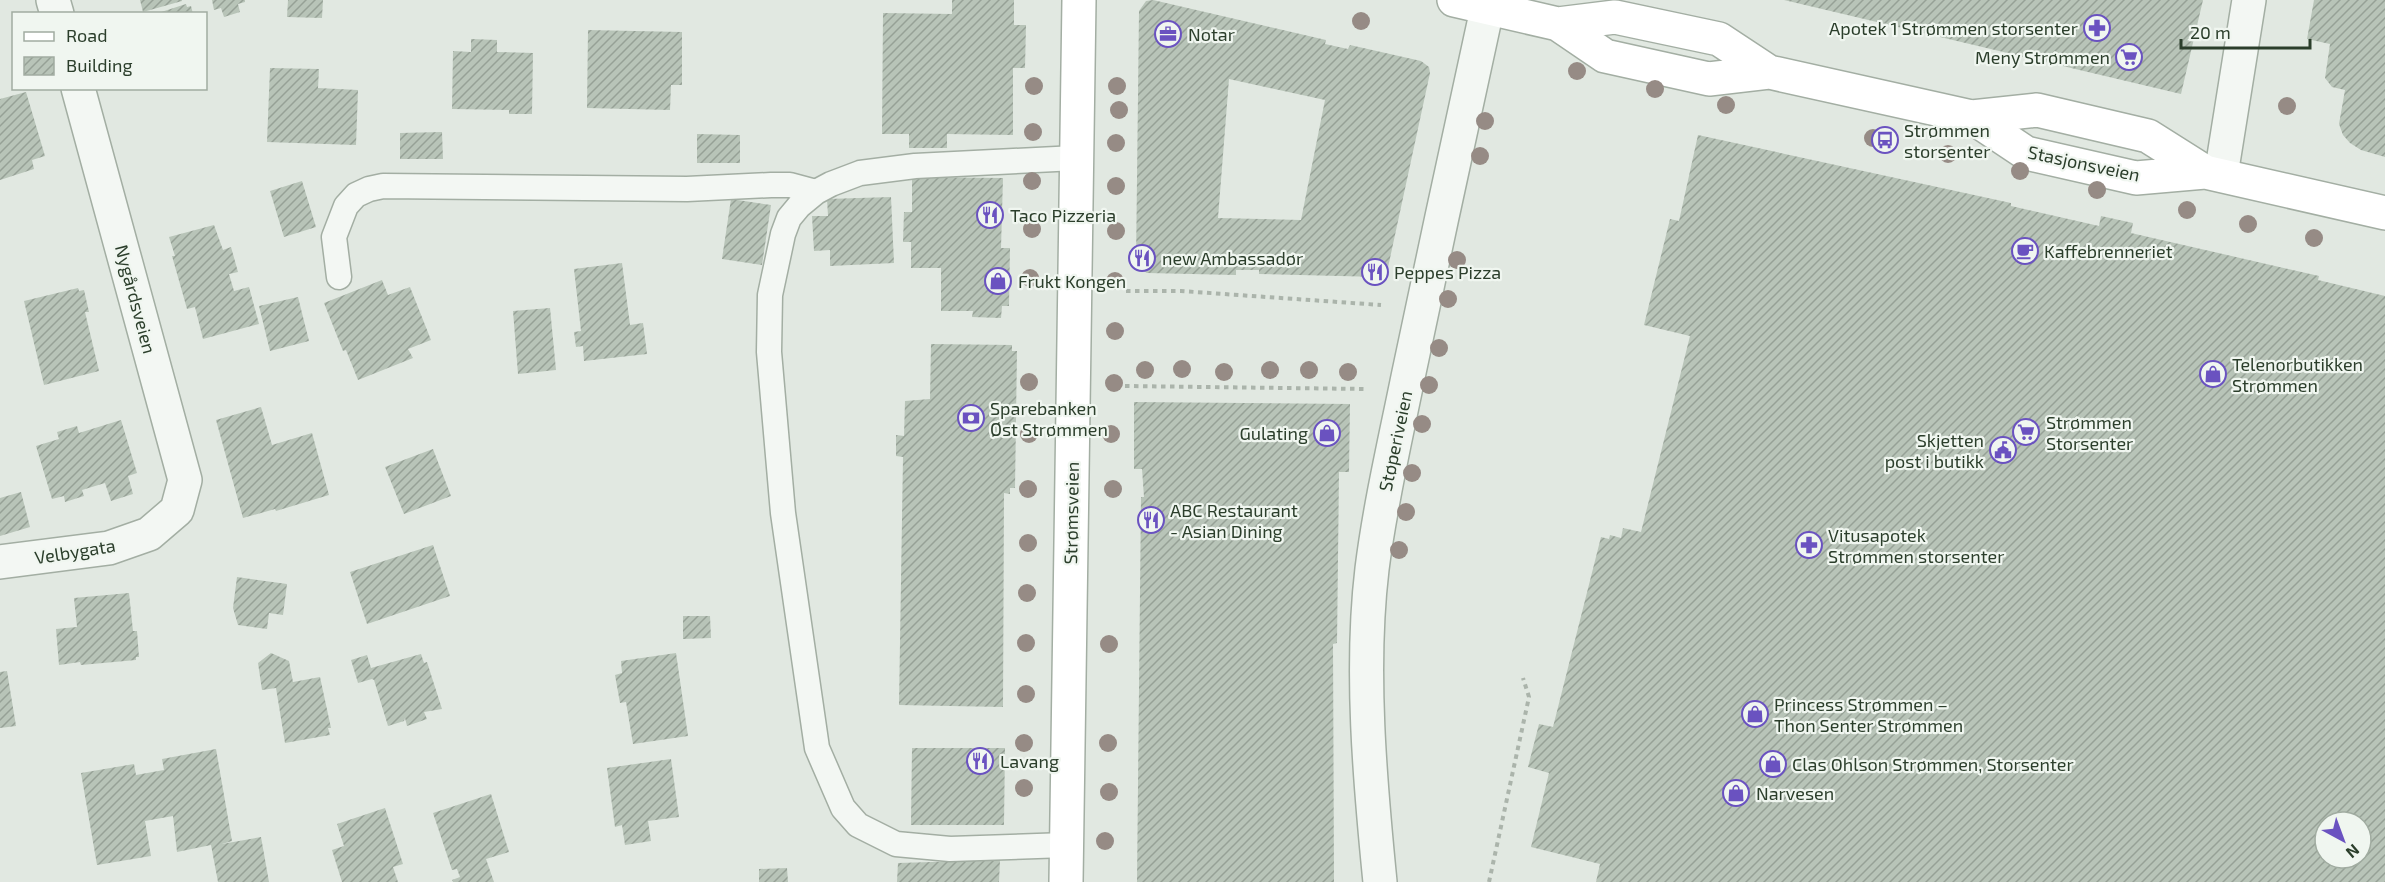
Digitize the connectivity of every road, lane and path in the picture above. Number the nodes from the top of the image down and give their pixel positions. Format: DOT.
graph roads {
  1 [pos="1079,0"];
  2 [pos="1454,0"];
  3 [pos="2249,0"];
  4 [pos="1488,4"];
  5 [pos="79,90"];
  6 [pos="1972,117"];
  7 [pos="1076,158"];
  8 [pos="2213,173"];
  9 [pos="816,192"];
  10 [pos="2385,213"];
  11 [pos="339,277"];
  12 [pos="1126,291"];
  13 [pos="1381,305"];
  14 [pos="1125,386"];
  15 [pos="1365,389"];
  16 [pos="177,510"];
  17 [pos="0,562"];
  18 [pos="1523,678"];
  19 [pos="1066,845"];
  20 [pos="1066,882"];
  21 [pos="1380,882"];
  22 [pos="1489,882"];
  1 -- 7 [label="main road, Strømsveien"];
  2 -- 4 [label="main road, Stasjonsveien"];
  3 -- 8 [label="street"];
  4 -- 6 [label="main road, Stasjonsveien"];
  4 -- 21 [label="street, Støperiveien"];
  5 -- 16 [label="street, Nygårdsveien"];
  6 -- 8 [label="main road, Stasjonsveien"];
  6 -- 8 [label="main road, Stasjonsveien"];
  7 -- 9 [label="lane"];
  7 -- 19 [label="main road, Strømsveien"];
  8 -- 10 [label="main road, Stasjonsveien"];
  9 -- 11 [label="lane"];
  9 -- 19 [label="lane"];
  12 -- 13 [label="path"];
  14 -- 15 [label="path"];
  16 -- 17 [label="street, Velbygata"];
  18 -- 22 [label="path"];
  19 -- 20 [label="main road, Strømsveien"];
}
